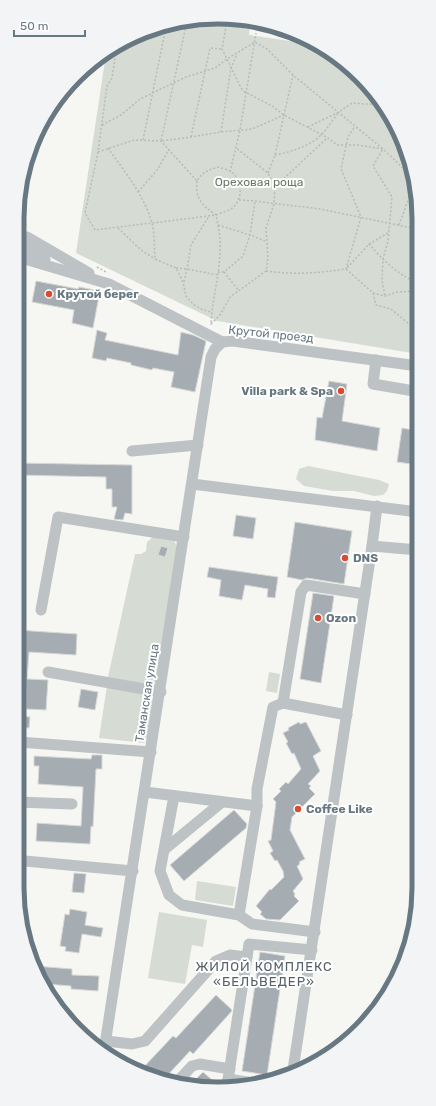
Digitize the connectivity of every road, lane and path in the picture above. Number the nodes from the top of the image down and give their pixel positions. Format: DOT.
graph roads {
  1 [pos="226,24"];
  2 [pos="186,27"];
  3 [pos="257,28"];
  4 [pos="165,32"];
  5 [pos="255,42"];
  6 [pos="222,49"];
  7 [pos="238,52"];
  8 [pos="116,53"];
  9 [pos="227,59"];
  10 [pos="231,68"];
  11 [pos="205,71"];
  12 [pos="293,75"];
  13 [pos="174,82"];
  14 [pos="245,92"];
  15 [pos="152,93"];
  16 [pos="375,105"];
  17 [pos="339,112"];
  18 [pos="284,115"];
  19 [pos="102,125"];
  20 [pos="356,126"];
  21 [pos="308,127"];
  22 [pos="240,130"];
  23 [pos="221,132"];
  24 [pos="321,134"];
  25 [pos="192,137"];
  26 [pos="328,138"];
  27 [pos="143,140"];
  28 [pos="161,141"];
  29 [pos="345,146"];
  30 [pos="108,148"];
  31 [pos="236,148"];
  32 [pos="169,149"];
  33 [pos="383,149"];
  34 [pos="98,152"];
  35 [pos="275,155"];
  36 [pos="230,172"];
  37 [pos="406,172"];
  38 [pos="268,173"];
  39 [pos="197,181"];
  40 [pos="275,187"];
  41 [pos="138,192"];
  42 [pos="410,195"];
  43 [pos="239,200"];
  44 [pos="255,200"];
  45 [pos="274,204"];
  46 [pos="216,215"];
  47 [pos="209,216"];
  48 [pos="361,216"];
  49 [pos="24,220"];
  50 [pos="389,223"];
  51 [pos="152,224"];
  52 [pos="218,225"];
  53 [pos="399,225"];
  54 [pos="118,228"];
  55 [pos="412,228"];
  56 [pos="25,233"];
  57 [pos="388,233"];
  58 [pos="250,235"];
  59 [pos="266,242"];
  60 [pos="369,244"];
  61 [pos="24,259"];
  62 [pos="155,259"];
  63 [pos="383,259"];
  64 [pos="92,264"];
  65 [pos="176,268"];
  66 [pos="187,269"];
  67 [pos="346,269"];
  68 [pos="106,271"];
  69 [pos="266,271"];
  70 [pos="224,272"];
  71 [pos="218,273"];
  72 [pos="412,280"];
  73 [pos="184,282"];
  74 [pos="109,284"];
  75 [pos="239,291"];
  76 [pos="412,291"];
  77 [pos="373,293"];
  78 [pos="385,296"];
  79 [pos="211,312"];
  80 [pos="412,323"];
  81 [pos="211,324"];
  82 [pos="210,336"];
  83 [pos="222,342"];
  84 [pos="376,360"];
  85 [pos="412,365"];
  86 [pos="412,391"];
  87 [pos="198,445"];
  88 [pos="132,450"];
  89 [pos="192,484"];
  90 [pos="377,506"];
  91 [pos="412,511"];
  92 [pos="184,537"];
  93 [pos="372,546"];
  94 [pos="412,549"];
  95 [pos="365,594"];
  96 [pos="41,610"];
  97 [pos="48,672"];
  98 [pos="160,692"];
  99 [pos="283,703"];
  100 [pos="347,715"];
  101 [pos="24,742"];
  102 [pos="151,752"];
  103 [pos="145,792"];
  104 [pos="174,796"];
  105 [pos="24,802"];
  106 [pos="222,802"];
  107 [pos="72,804"];
  108 [pos="257,806"];
  109 [pos="165,850"];
  110 [pos="25,861"];
  111 [pos="133,871"];
  112 [pos="239,915"];
  113 [pos="315,932"];
  114 [pos="312,950"];
  115 [pos="247,957"];
  116 [pos="105,1046"];
  117 [pos="294,1066"];
  118 [pos="181,1078"];
  119 [pos="228,1078"];
  120 [pos="241,1080"];
  1 -- 6 [label="path"];
  2 -- 13 [label="path"];
  3 -- 5 [label="path"];
  4 -- 15 [label="path"];
  5 -- 7 [label="path"];
  5 -- 12 [label="path"];
  5 -- 14 [label="path"];
  6 -- 9 [label="path"];
  6 -- 11 [label="path"];
  7 -- 9 [label="path"];
  7 -- 10 [label="path"];
  8 -- 19 [label="path"];
  9 -- 10 [label="path"];
  9 -- 11 [label="path"];
  10 -- 14 [label="path"];
  10 -- 23 [label="path"];
  11 -- 13 [label="path"];
  11 -- 25 [label="path"];
  12 -- 17 [label="path"];
  12 -- 18 [label="path"];
  13 -- 15 [label="path"];
  13 -- 28 [label="path"];
  14 -- 18 [label="path"];
  14 -- 22 [label="path"];
  15 -- 19 [label="path"];
  15 -- 27 [label="path"];
  16 -- 17 [label="path"];
  17 -- 20 [label="path"];
  17 -- 21 [label="path"];
  17 -- 24 [label="path"];
  18 -- 21 [label="path"];
  18 -- 22 [label="path"];
  18 -- 35 [label="path"];
  19 -- 34 [label="path"];
  20 -- 29 [label="path"];
  20 -- 33 [label="path"];
  21 -- 24 [label="path"];
  22 -- 23 [label="path"];
  22 -- 31 [label="path"];
  23 -- 25 [label="path"];
  24 -- 26 [label="path"];
  24 -- 35 [label="path"];
  25 -- 28 [label="path"];
  26 -- 29 [label="path"];
  26 -- 40 [label="path"];
  27 -- 28 [label="path"];
  27 -- 30 [label="path"];
  28 -- 32 [label="path"];
  29 -- 33 [label="path"];
  29 -- 48 [label="path"];
  30 -- 34 [label="path"];
  30 -- 41 [label="path"];
  31 -- 36 [label="path"];
  31 -- 38 [label="path"];
  32 -- 39 [label="path"];
  32 -- 41 [label="path"];
  33 -- 37 [label="path"];
  33 -- 50 [label="path"];
  34 -- 54 [label="path"];
  35 -- 38 [label="path"];
  36 -- 39 [label="path"];
  36 -- 43 [label="path"];
  38 -- 40 [label="path"];
  39 -- 46 [label="path"];
  40 -- 45 [label="path"];
  41 -- 51 [label="path"];
  42 -- 53 [label="path"];
  43 -- 44 [label="path"];
  43 -- 46 [label="path"];
  44 -- 45 [label="path"];
  44 -- 58 [label="path"];
  45 -- 48 [label="path"];
  45 -- 59 [label="path"];
  46 -- 47 [label="path"];
  46 -- 52 [label="path"];
  47 -- 51 [label="path"];
  47 -- 66 [label="path"];
  48 -- 50 [label="path"];
  48 -- 67 [label="path"];
  49 -- 56 [label="path"];
  50 -- 53 [label="path"];
  50 -- 57 [label="path"];
  51 -- 54 [label="path"];
  51 -- 62 [label="path"];
  52 -- 58 [label="path"];
  52 -- 71 [label="path"];
  53 -- 55 [label="path"];
  54 -- 62 [label="path"];
  56 -- 74 [label="street"];
  57 -- 60 [label="path"];
  57 -- 63 [label="path"];
  58 -- 59 [label="path"];
  58 -- 70 [label="path"];
  59 -- 69 [label="path"];
  60 -- 63 [label="path"];
  60 -- 67 [label="path"];
  61 -- 74 [label="street, Крутой проезд"];
  62 -- 65 [label="path"];
  63 -- 72 [label="path"];
  63 -- 78 [label="path"];
  64 -- 68 [label="path"];
  65 -- 66 [label="path"];
  65 -- 73 [label="path"];
  66 -- 71 [label="path"];
  66 -- 73 [label="path"];
  67 -- 69 [label="path"];
  67 -- 77 [label="path"];
  69 -- 75 [label="path"];
  70 -- 71 [label="path"];
  70 -- 75 [label="path"];
  71 -- 79 [label="path"];
  73 -- 79 [label="path"];
  74 -- 82 [label="street, Крутой проезд"];
  75 -- 81 [label="path"];
  76 -- 78 [label="path"];
  77 -- 78 [label="path"];
  77 -- 80 [label="path"];
  79 -- 81 [label="path"];
  81 -- 82 [label="path"];
  82 -- 83 [label="street, Крутой проезд"];
  83 -- 84 [label="street, Крутой проезд"];
  83 -- 87 [label="street, Таманская улица"];
  84 -- 85 [label="street, Крутой проезд"];
  84 -- 86 [label="street"];
  87 -- 88 [label="street"];
  87 -- 89 [label="street, Таманская улица"];
  89 -- 90 [label="street"];
  89 -- 92 [label="street, Таманская улица"];
  90 -- 91 [label="street"];
  90 -- 93 [label="street"];
  92 -- 96 [label="street"];
  92 -- 98 [label="street, Таманская улица"];
  93 -- 94 [label="street"];
  93 -- 95 [label="street"];
  95 -- 99 [label="street"];
  95 -- 100 [label="street"];
  97 -- 98 [label="street"];
  98 -- 102 [label="street, Таманская улица"];
  99 -- 100 [label="street"];
  99 -- 108 [label="street"];
  100 -- 113 [label="street"];
  101 -- 102 [label="street"];
  102 -- 103 [label="street, Таманская улица"];
  103 -- 104 [label="street"];
  103 -- 111 [label="street, Таманская улица"];
  104 -- 106 [label="street"];
  104 -- 109 [label="street"];
  105 -- 107 [label="street"];
  106 -- 108 [label="street"];
  106 -- 109 [label="street"];
  108 -- 112 [label="street"];
  109 -- 112 [label="street"];
  110 -- 111 [label="street"];
  111 -- 116 [label="street, Таманская улица"];
  112 -- 113 [label="street"];
  113 -- 114 [label="street"];
  114 -- 115 [label="street"];
  114 -- 117 [label="street"];
  115 -- 116 [label="street"];
  115 -- 119 [label="street"];
  118 -- 119 [label="street"];
  119 -- 120 [label="street"];
}
